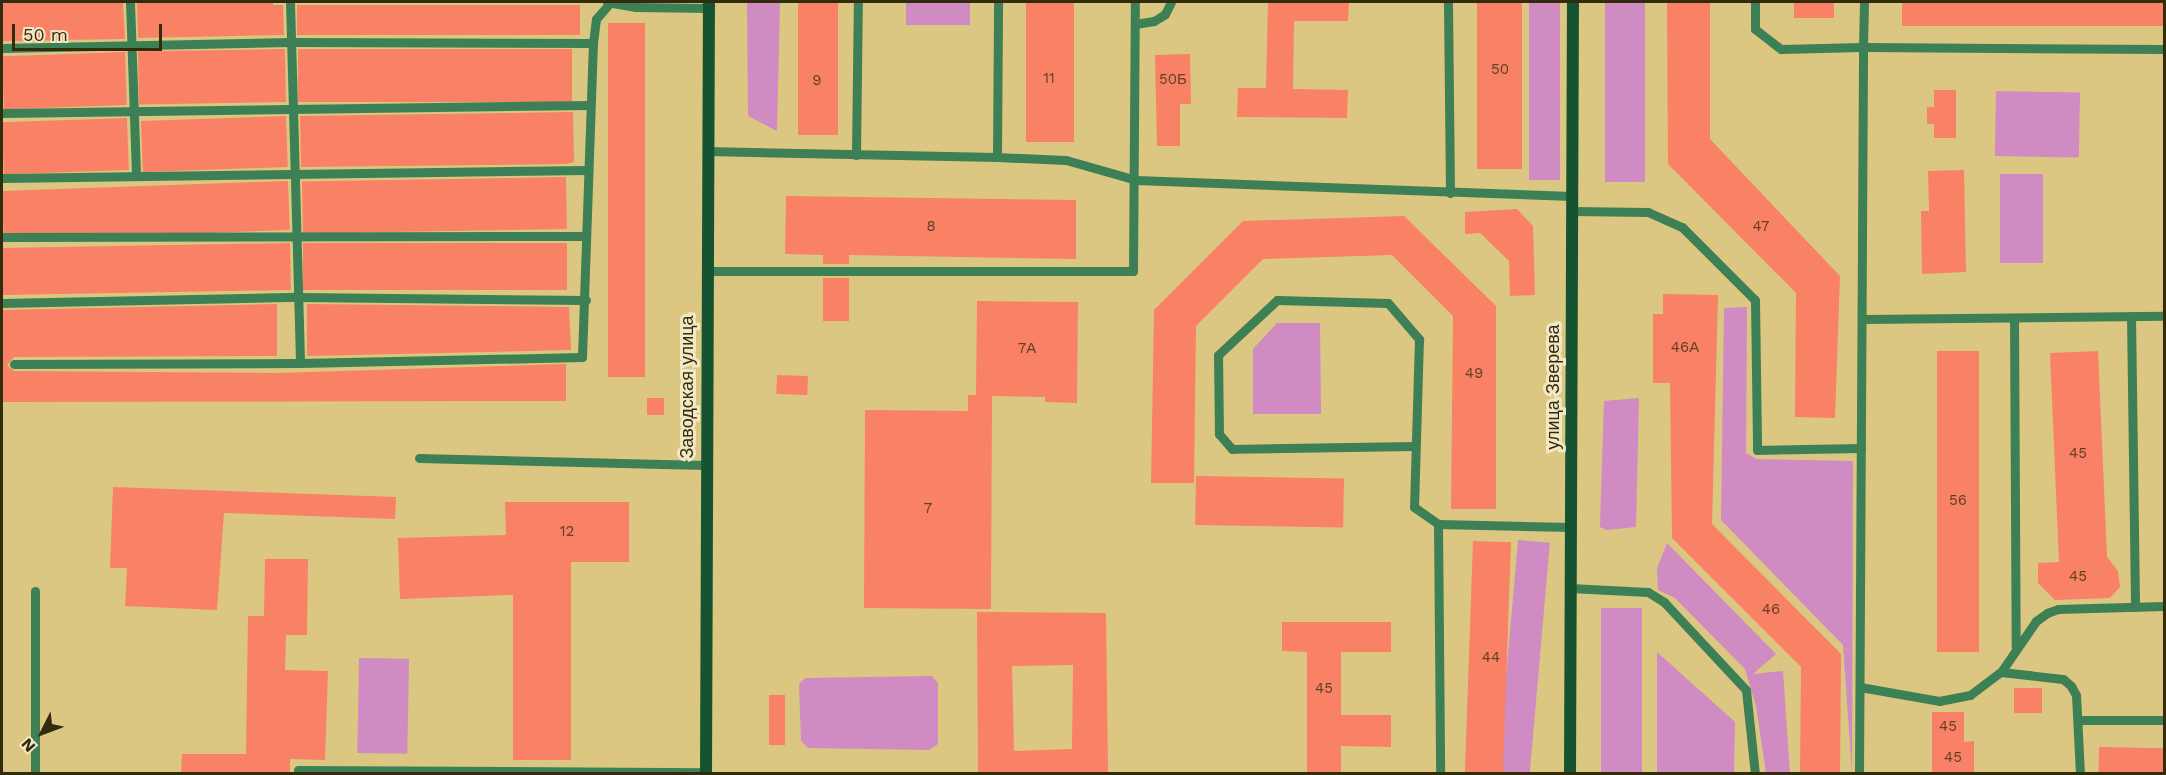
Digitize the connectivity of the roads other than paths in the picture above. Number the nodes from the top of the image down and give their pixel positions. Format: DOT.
graph roads {
  1 [pos="130,2"];
  2 [pos="290,2"];
  3 [pos="608,2"];
  4 [pos="858,2"];
  5 [pos="998,2"];
  6 [pos="1135,2"];
  7 [pos="1172,2"];
  8 [pos="1448,2"];
  9 [pos="1573,2"];
  10 [pos="1755,2"];
  11 [pos="1864,2"];
  12 [pos="709,5"];
  13 [pos="1135,24"];
  14 [pos="290,42"];
  15 [pos="592,44"];
  16 [pos="132,45"];
  17 [pos="1863,47"];
  18 [pos="2,48"];
  19 [pos="2164,50"];
  20 [pos="590,105"];
  21 [pos="292,109"];
  22 [pos="136,111"];
  23 [pos="2,114"];
  24 [pos="707,151"];
  25 [pos="856,155"];
  26 [pos="997,157"];
  27 [pos="588,170"];
  28 [pos="294,173"];
  29 [pos="136,176"];
  30 [pos="2,178"];
  31 [pos="1136,180"];
  32 [pos="1450,193"];
  33 [pos="1572,196"];
  34 [pos="1572,211"];
  35 [pos="296,236"];
  36 [pos="585,236"];
  37 [pos="2,237"];
  38 [pos="706,271"];
  39 [pos="298,297"];
  40 [pos="586,300"];
  41 [pos="2,303"];
  42 [pos="2131,316"];
  43 [pos="2164,316"];
  44 [pos="2014,318"];
  45 [pos="1864,319"];
  46 [pos="300,363"];
  47 [pos="14,364"];
  48 [pos="1415,446"];
  49 [pos="1861,448"];
  50 [pos="419,458"];
  51 [pos="705,465"];
  52 [pos="1438,524"];
  53 [pos="1570,527"];
  54 [pos="1570,588"];
  55 [pos="35,591"];
  56 [pos="2164,606"];
  57 [pos="2135,607"];
  58 [pos="2016,647"];
  59 [pos="2001,672"];
  60 [pos="1860,687"];
  61 [pos="2078,720"];
  62 [pos="2164,720"];
  63 [pos="298,770"];
  64 [pos="706,773"];
  65 [pos="35,774"];
  66 [pos="1440,774"];
  67 [pos="1570,774"];
  68 [pos="1755,774"];
  69 [pos="1859,774"];
  70 [pos="2080,774"];
  1 -- 16 [label="lane"];
  2 -- 14 [label="lane"];
  3 -- 12 [label="lane"];
  3 -- 15 [label="lane"];
  4 -- 25 [label="lane"];
  5 -- 26 [label="lane"];
  6 -- 13 [label="lane"];
  7 -- 13 [label="lane"];
  8 -- 32 [label="lane"];
  9 -- 33 [label="main road, улица Зверева"];
  10 -- 17 [label="lane"];
  11 -- 17 [label="lane"];
  12 -- 24 [label="main road, Заводская улица"];
  13 -- 31 [label="lane"];
  14 -- 15 [label="lane"];
  14 -- 16 [label="lane"];
  14 -- 21 [label="lane"];
  15 -- 20 [label="lane"];
  16 -- 18 [label="lane"];
  16 -- 22 [label="lane"];
  17 -- 19 [label="lane"];
  17 -- 45 [label="lane"];
  20 -- 21 [label="lane"];
  20 -- 27 [label="lane"];
  21 -- 22 [label="lane"];
  21 -- 28 [label="lane"];
  22 -- 23 [label="lane"];
  22 -- 29 [label="lane"];
  24 -- 25 [label="lane"];
  24 -- 38 [label="main road, Заводская улица"];
  25 -- 26 [label="lane"];
  26 -- 31 [label="lane"];
  27 -- 28 [label="lane"];
  27 -- 36 [label="lane"];
  28 -- 29 [label="lane"];
  28 -- 35 [label="lane"];
  29 -- 30 [label="lane"];
  31 -- 32 [label="lane"];
  31 -- 38 [label="lane"];
  32 -- 33 [label="lane"];
  33 -- 34 [label="main road, улица Зверева"];
  34 -- 49 [label="lane"];
  34 -- 53 [label="main road, улица Зверева"];
  35 -- 36 [label="lane"];
  35 -- 37 [label="lane"];
  35 -- 39 [label="lane"];
  36 -- 40 [label="lane"];
  38 -- 51 [label="main road, Заводская улица"];
  39 -- 40 [label="lane"];
  39 -- 41 [label="lane"];
  39 -- 46 [label="lane"];
  40 -- 46 [label="lane"];
  42 -- 43 [label="lane"];
  42 -- 44 [label="lane"];
  42 -- 57 [label="lane"];
  44 -- 45 [label="lane"];
  44 -- 58 [label="lane"];
  45 -- 49 [label="lane"];
  46 -- 47 [label="lane"];
  48 -- 48 [label="lane"];
  48 -- 52 [label="lane"];
  49 -- 60 [label="lane"];
  50 -- 51 [label="lane"];
  51 -- 64 [label="main road, Заводская улица"];
  52 -- 53 [label="lane"];
  52 -- 66 [label="lane"];
  53 -- 54 [label="main road, улица Зверева"];
  54 -- 67 [label="main road, улица Зверева"];
  54 -- 68 [label="lane"];
  55 -- 65 [label="lane"];
  56 -- 57 [label="lane"];
  57 -- 58 [label="lane"];
  58 -- 59 [label="lane"];
  59 -- 60 [label="lane"];
  59 -- 61 [label="lane"];
  60 -- 69 [label="lane"];
  61 -- 62 [label="lane"];
  61 -- 70 [label="lane"];
  63 -- 64 [label="lane"];
}
